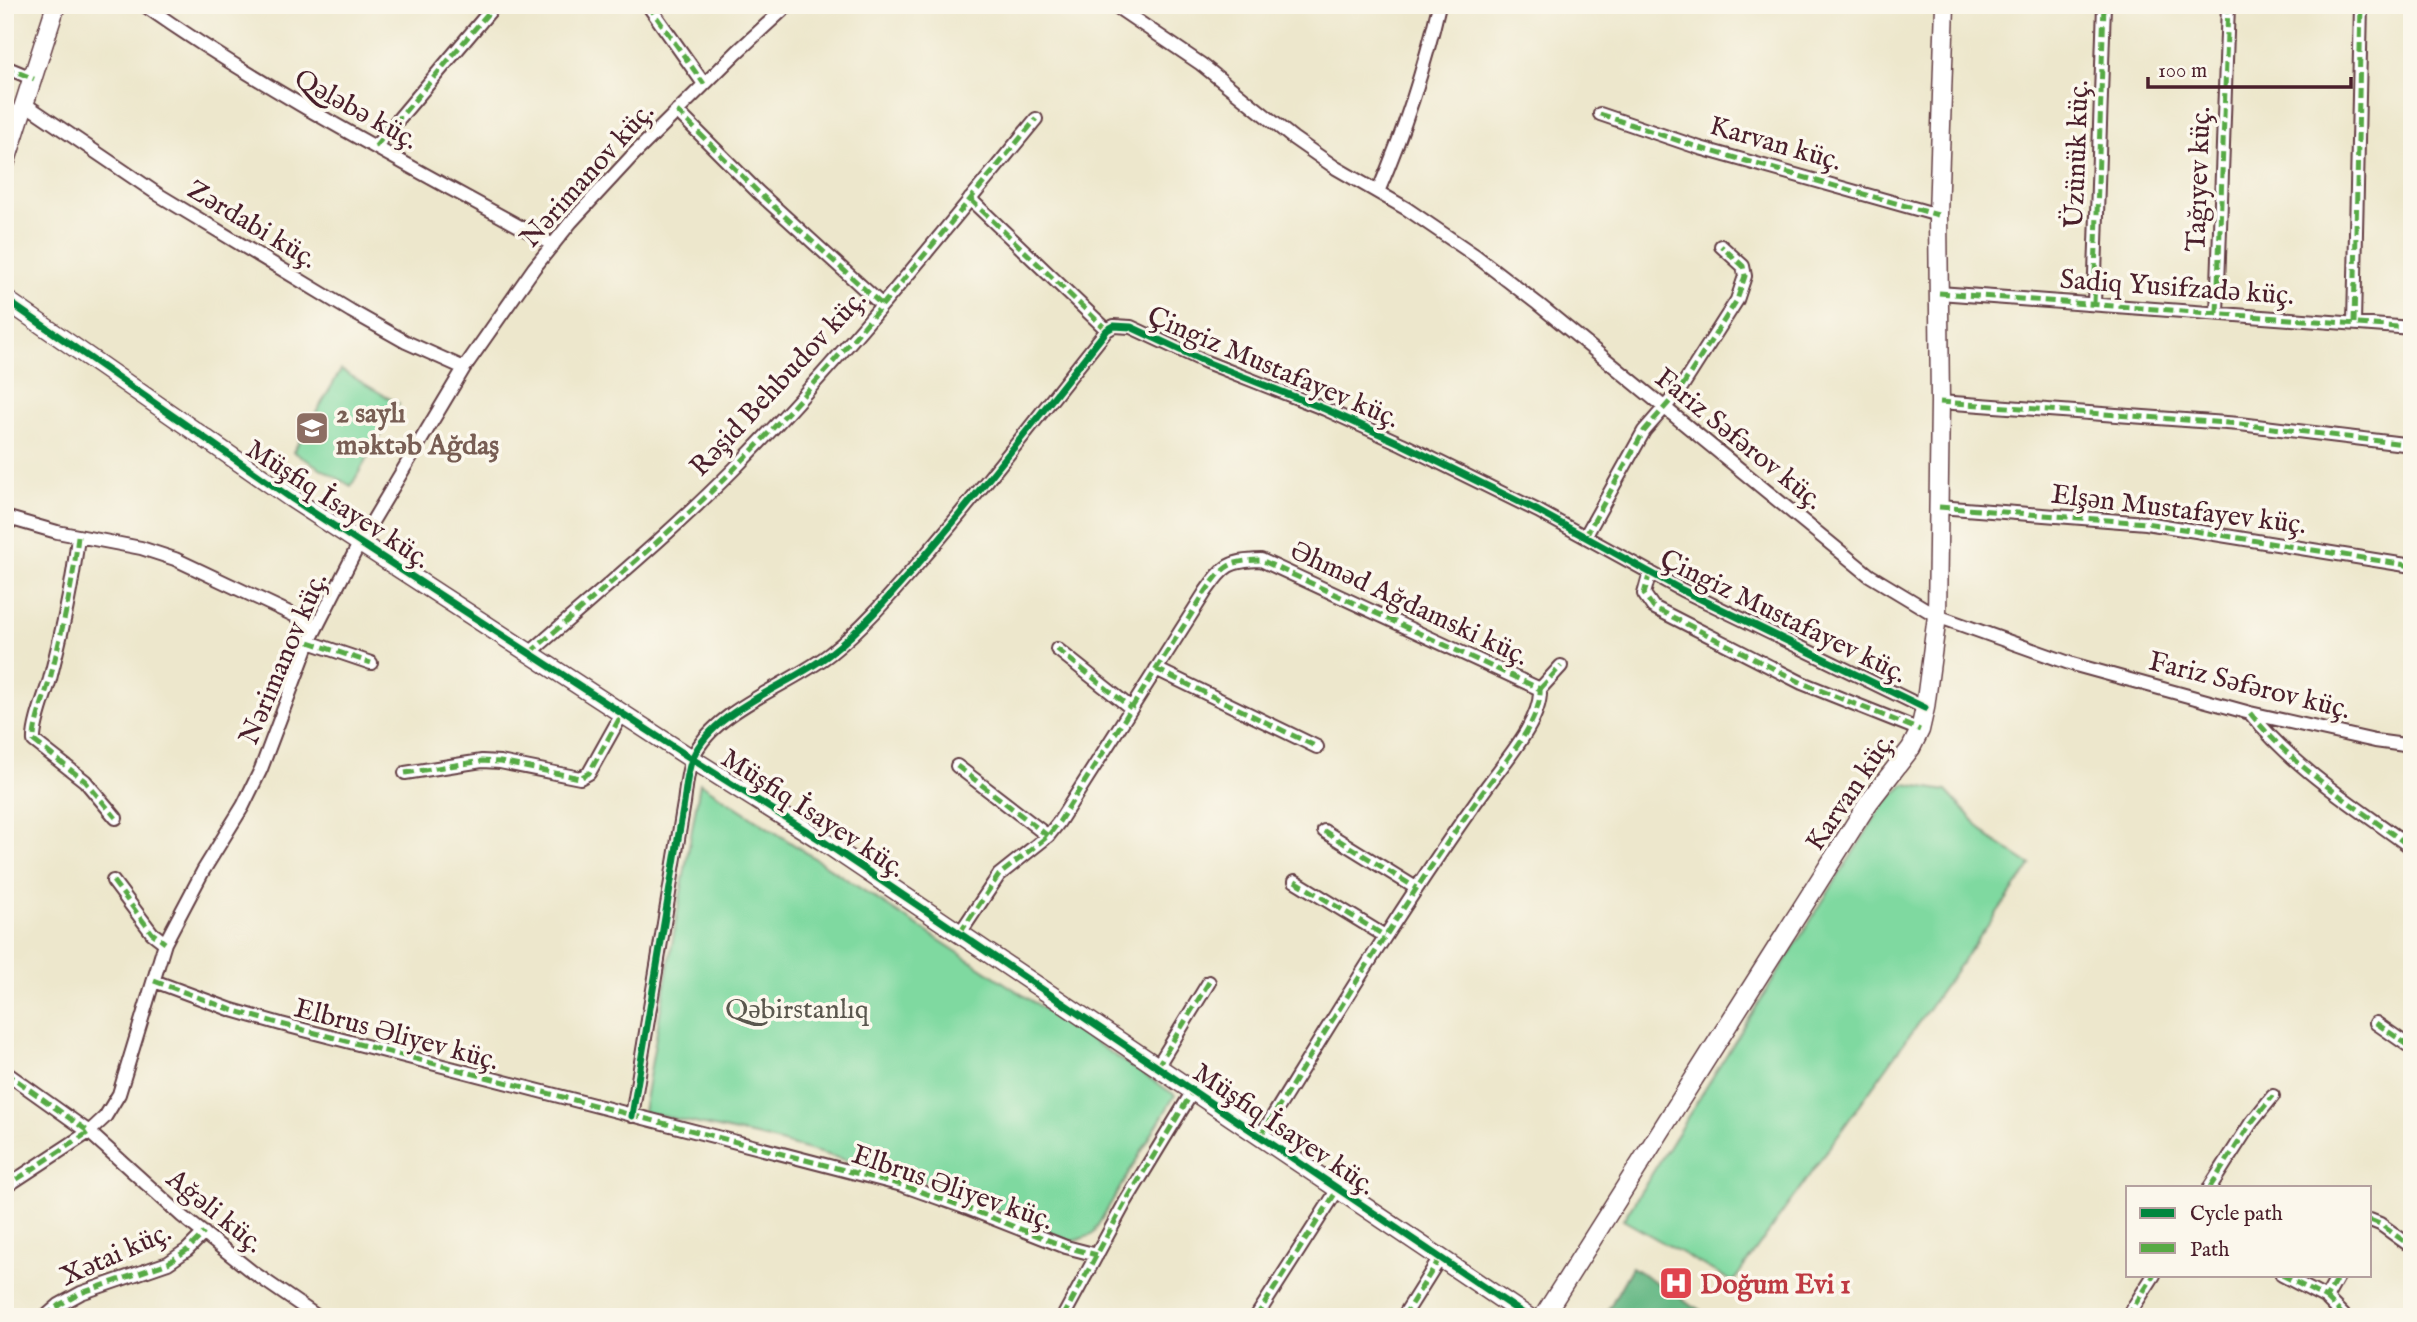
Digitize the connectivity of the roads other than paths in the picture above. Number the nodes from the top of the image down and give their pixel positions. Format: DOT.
graph roads {
  1 [pos="56,5"];
  2 [pos="144,5"];
  3 [pos="495,5"];
  4 [pos="648,5"];
  5 [pos="788,5"];
  6 [pos="1114,5"];
  7 [pos="1439,5"];
  8 [pos="1945,5"];
  9 [pos="2104,5"];
  10 [pos="2228,5"];
  11 [pos="2361,5"];
  12 [pos="5,67"];
  13 [pos="34,79"];
  14 [pos="704,84"];
  15 [pos="25,104"];
  16 [pos="677,111"];
  17 [pos="1600,114"];
  18 [pos="1036,119"];
  19 [pos="375,147"];
  20 [pos="5,164"];
  21 [pos="1378,192"];
  22 [pos="970,199"];
  23 [pos="1938,215"];
  24 [pos="553,245"];
  25 [pos="1721,246"];
  26 [pos="1939,293"];
  27 [pos="5,299"];
  28 [pos="2094,304"];
  29 [pos="882,305"];
  30 [pos="2217,313"];
  31 [pos="2354,323"];
  32 [pos="2412,328"];
  33 [pos="1107,330"];
  34 [pos="464,368"];
  35 [pos="1940,402"];
  36 [pos="1664,407"];
  37 [pos="2412,444"];
  38 [pos="1939,507"];
  39 [pos="5,517"];
  40 [pos="78,536"];
  41 [pos="1585,537"];
  42 [pos="360,542"];
  43 [pos="2412,566"];
  44 [pos="1650,572"];
  45 [pos="1937,616"];
  46 [pos="317,626"];
  47 [pos="309,642"];
  48 [pos="1057,649"];
  49 [pos="530,653"];
  50 [pos="371,663"];
  51 [pos="1561,666"];
  52 [pos="1156,669"];
  53 [pos="1541,689"];
  54 [pos="1131,708"];
  55 [pos="1925,708"];
  56 [pos="2249,713"];
  57 [pos="622,714"];
  58 [pos="1920,730"];
  59 [pos="2412,746"];
  60 [pos="1317,747"];
  61 [pos="692,759"];
  62 [pos="957,766"];
  63 [pos="404,773"];
  64 [pos="116,818"];
  65 [pos="1324,831"];
  66 [pos="1048,836"];
  67 [pos="2412,848"];
  68 [pos="113,881"];
  69 [pos="1295,881"];
  70 [pos="1416,888"];
  71 [pos="960,933"];
  72 [pos="1385,936"];
  73 [pos="165,943"];
  74 [pos="154,981"];
  75 [pos="1209,982"];
  76 [pos="2376,1023"];
  77 [pos="2412,1048"];
  78 [pos="1157,1067"];
  79 [pos="5,1072"];
  80 [pos="1193,1091"];
  81 [pos="2273,1096"];
  82 [pos="632,1115"];
  83 [pos="89,1132"];
  84 [pos="1260,1137"];
  85 [pos="2211,1186"];
  86 [pos="5,1187"];
  87 [pos="1338,1189"];
  88 [pos="2372,1221"];
  89 [pos="204,1233"];
  90 [pos="2412,1247"];
  91 [pos="1097,1255"];
  92 [pos="1440,1258"];
  93 [pos="2153,1276"];
  94 [pos="2285,1276"];
  95 [pos="2338,1276"];
  96 [pos="2326,1298"];
  97 [pos="44,1317"];
  98 [pos="318,1317"];
  99 [pos="1063,1317"];
  100 [pos="1256,1317"];
  101 [pos="1404,1317"];
  102 [pos="1528,1317"];
  103 [pos="1542,1317"];
  104 [pos="2127,1317"];
  105 [pos="2345,1317"];
  1 -- 13 [label="street"];
  2 -- 19 [label="street, Qələbə küç."];
  3 -- 19 [label="street"];
  4 -- 14 [label="street"];
  5 -- 14 [label="street, Nərimanov küç."];
  6 -- 21 [label="street, Fariz Səfərov küç."];
  7 -- 21 [label="street"];
  8 -- 23 [label="street, Karvan küç."];
  9 -- 28 [label="street, Üzünük küç."];
  10 -- 30 [label="street, Tağıyev küç."];
  11 -- 31 [label="street"];
  12 -- 13 [label="street"];
  13 -- 15 [label="street"];
  14 -- 16 [label="street, Nərimanov küç."];
  15 -- 20 [label="street"];
  15 -- 34 [label="street, Zərdabi küç."];
  16 -- 24 [label="street, Nərimanov küç."];
  16 -- 29 [label="street"];
  17 -- 23 [label="street, Karvan küç."];
  18 -- 22 [label="street, Rəşid Behbudov küç."];
  19 -- 24 [label="street, Qələbə küç."];
  21 -- 36 [label="street, Fariz Səfərov küç."];
  22 -- 29 [label="street, Rəşid Behbudov küç."];
  22 -- 33 [label="street"];
  23 -- 26 [label="street, Karvan küç."];
  24 -- 34 [label="street, Nərimanov küç."];
  25 -- 36 [label="street"];
  26 -- 28 [label="street, Sadiq Yusifzadə küç."];
  26 -- 35 [label="street, Karvan küç."];
  27 -- 42 [label="street, Müşfiq İsayev küç."];
  28 -- 30 [label="street, Sadiq Yusifzadə küç."];
  29 -- 49 [label="street, Rəşid Behbudov küç."];
  30 -- 31 [label="street, Sadiq Yusifzadə küç."];
  31 -- 32 [label="street, Sadiq Yusifzadə küç."];
  33 -- 41 [label="street, Çingiz Mustafayev küç."];
  33 -- 61 [label="street, Çingiz Mustafayev küç."];
  34 -- 42 [label="street, Nərimanov küç."];
  35 -- 37 [label="street"];
  35 -- 38 [label="street, Karvan küç."];
  36 -- 41 [label="street"];
  36 -- 45 [label="street, Fariz Səfərov küç."];
  38 -- 43 [label="street, Elşən Mustafayev küç."];
  38 -- 45 [label="street, Karvan küç."];
  39 -- 40 [label="street"];
  40 -- 46 [label="street"];
  40 -- 64 [label="street"];
  41 -- 44 [label="street, Çingiz Mustafayev küç."];
  42 -- 46 [label="street, Nərimanov küç."];
  42 -- 49 [label="street, Müşfiq İsayev küç."];
  44 -- 55 [label="street, Çingiz Mustafayev küç."];
  44 -- 58 [label="street"];
  45 -- 55 [label="street, Karvan küç."];
  45 -- 56 [label="street, Fariz Səfərov küç."];
  46 -- 47 [label="street, Nərimanov küç."];
  47 -- 50 [label="street"];
  47 -- 73 [label="street, Nərimanov küç."];
  48 -- 54 [label="street"];
  49 -- 57 [label="street, Müşfiq İsayev küç."];
  51 -- 53 [label="street"];
  52 -- 53 [label="street, Əhməd Ağdamski küç."];
  52 -- 54 [label="street, Əhməd Ağdamski küç."];
  52 -- 60 [label="street"];
  53 -- 70 [label="street, Əhməd Ağdamski küç."];
  54 -- 66 [label="street, Əhməd Ağdamski küç."];
  55 -- 58 [label="street, Karvan küç."];
  56 -- 59 [label="street, Fariz Səfərov küç."];
  56 -- 67 [label="street"];
  57 -- 61 [label="street, Müşfiq İsayev küç."];
  57 -- 63 [label="street"];
  58 -- 103 [label="street, Karvan küç."];
  61 -- 71 [label="street, Müşfiq İsayev küç."];
  61 -- 82 [label="street"];
  62 -- 66 [label="street"];
  65 -- 70 [label="street"];
  66 -- 71 [label="street, Əhməd Ağdamski küç."];
  68 -- 73 [label="street"];
  69 -- 72 [label="street"];
  70 -- 72 [label="street, Əhməd Ağdamski küç."];
  71 -- 78 [label="street, Müşfiq İsayev küç."];
  72 -- 84 [label="street, Əhməd Ağdamski küç."];
  73 -- 74 [label="street, Nərimanov küç."];
  74 -- 82 [label="street, Elbrus Əliyev küç."];
  74 -- 83 [label="street, Nərimanov küç."];
  75 -- 78 [label="street"];
  76 -- 77 [label="street"];
  78 -- 80 [label="street, Müşfiq İsayev küç."];
  79 -- 83 [label="street"];
  80 -- 84 [label="street, Müşfiq İsayev küç."];
  80 -- 91 [label="street"];
  81 -- 85 [label="street"];
  82 -- 91 [label="street, Elbrus Əliyev küç."];
  83 -- 86 [label="street, Nərimanov küç."];
  83 -- 89 [label="street, Ağəli küç."];
  84 -- 87 [label="street, Müşfiq İsayev küç."];
  87 -- 92 [label="street, Müşfiq İsayev küç."];
  87 -- 100 [label="street"];
  88 -- 90 [label="street"];
  89 -- 97 [label="street, Xətai küç."];
  89 -- 98 [label="street, Ağəli küç."];
  91 -- 99 [label="street"];
  92 -- 101 [label="street"];
  92 -- 102 [label="street, Müşfiq İsayev küç."];
  93 -- 104 [label="street"];
  94 -- 96 [label="street"];
  95 -- 96 [label="street"];
  96 -- 105 [label="street"];
}
